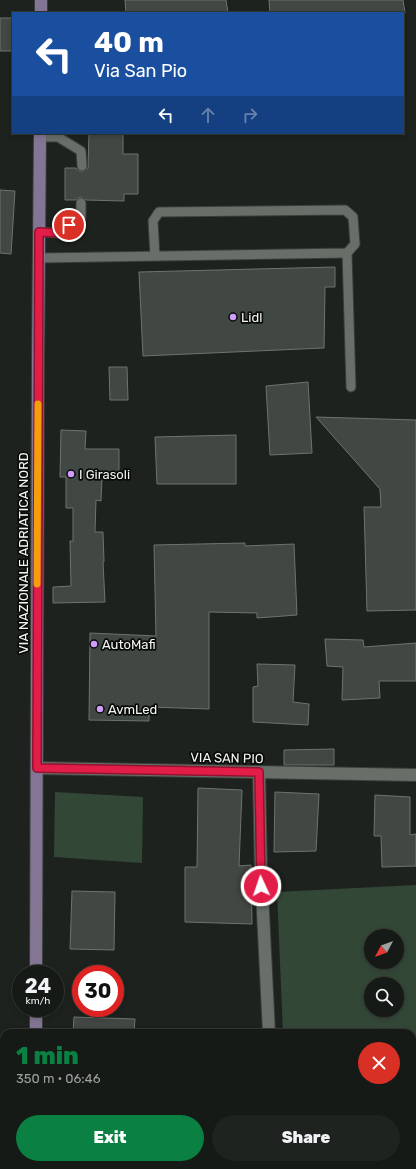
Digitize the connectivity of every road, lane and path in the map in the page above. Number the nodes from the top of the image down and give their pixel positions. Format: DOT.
graph roads {
  1 [pos="41,0"];
  2 [pos="41,12"];
  3 [pos="40,135"];
  4 [pos="82,166"];
  5 [pos="81,203"];
  6 [pos="39,232"];
  7 [pos="347,253"];
  8 [pos="155,256"];
  9 [pos="39,258"];
  10 [pos="351,387"];
  11 [pos="37,768"];
  12 [pos="259,772"];
  13 [pos="416,775"];
  14 [pos="36,965"];
  15 [pos="36,1017"];
  16 [pos="36,1029"];
  17 [pos="269,1029"];
  1 -- 2 [label="main road"];
  3 -- 4 [label="lane"];
  3 -- 6 [label="main road, VIA NAZIONALE ADRIATICA NORD"];
  5 -- 6 [label="lane"];
  6 -- 9 [label="main road, VIA NAZIONALE ADRIATICA NORD"];
  7 -- 8 [label="lane"];
  7 -- 8 [label="lane"];
  7 -- 10 [label="lane"];
  8 -- 9 [label="lane"];
  9 -- 11 [label="main road, VIA NAZIONALE ADRIATICA NORD"];
  11 -- 12 [label="street, VIA SAN PIO"];
  11 -- 14 [label="main road, VIA NAZIONALE ADRIATICA NORD"];
  12 -- 13 [label="street, VIA SAN PIO"];
  12 -- 17 [label="street"];
  15 -- 16 [label="main road"];
}
